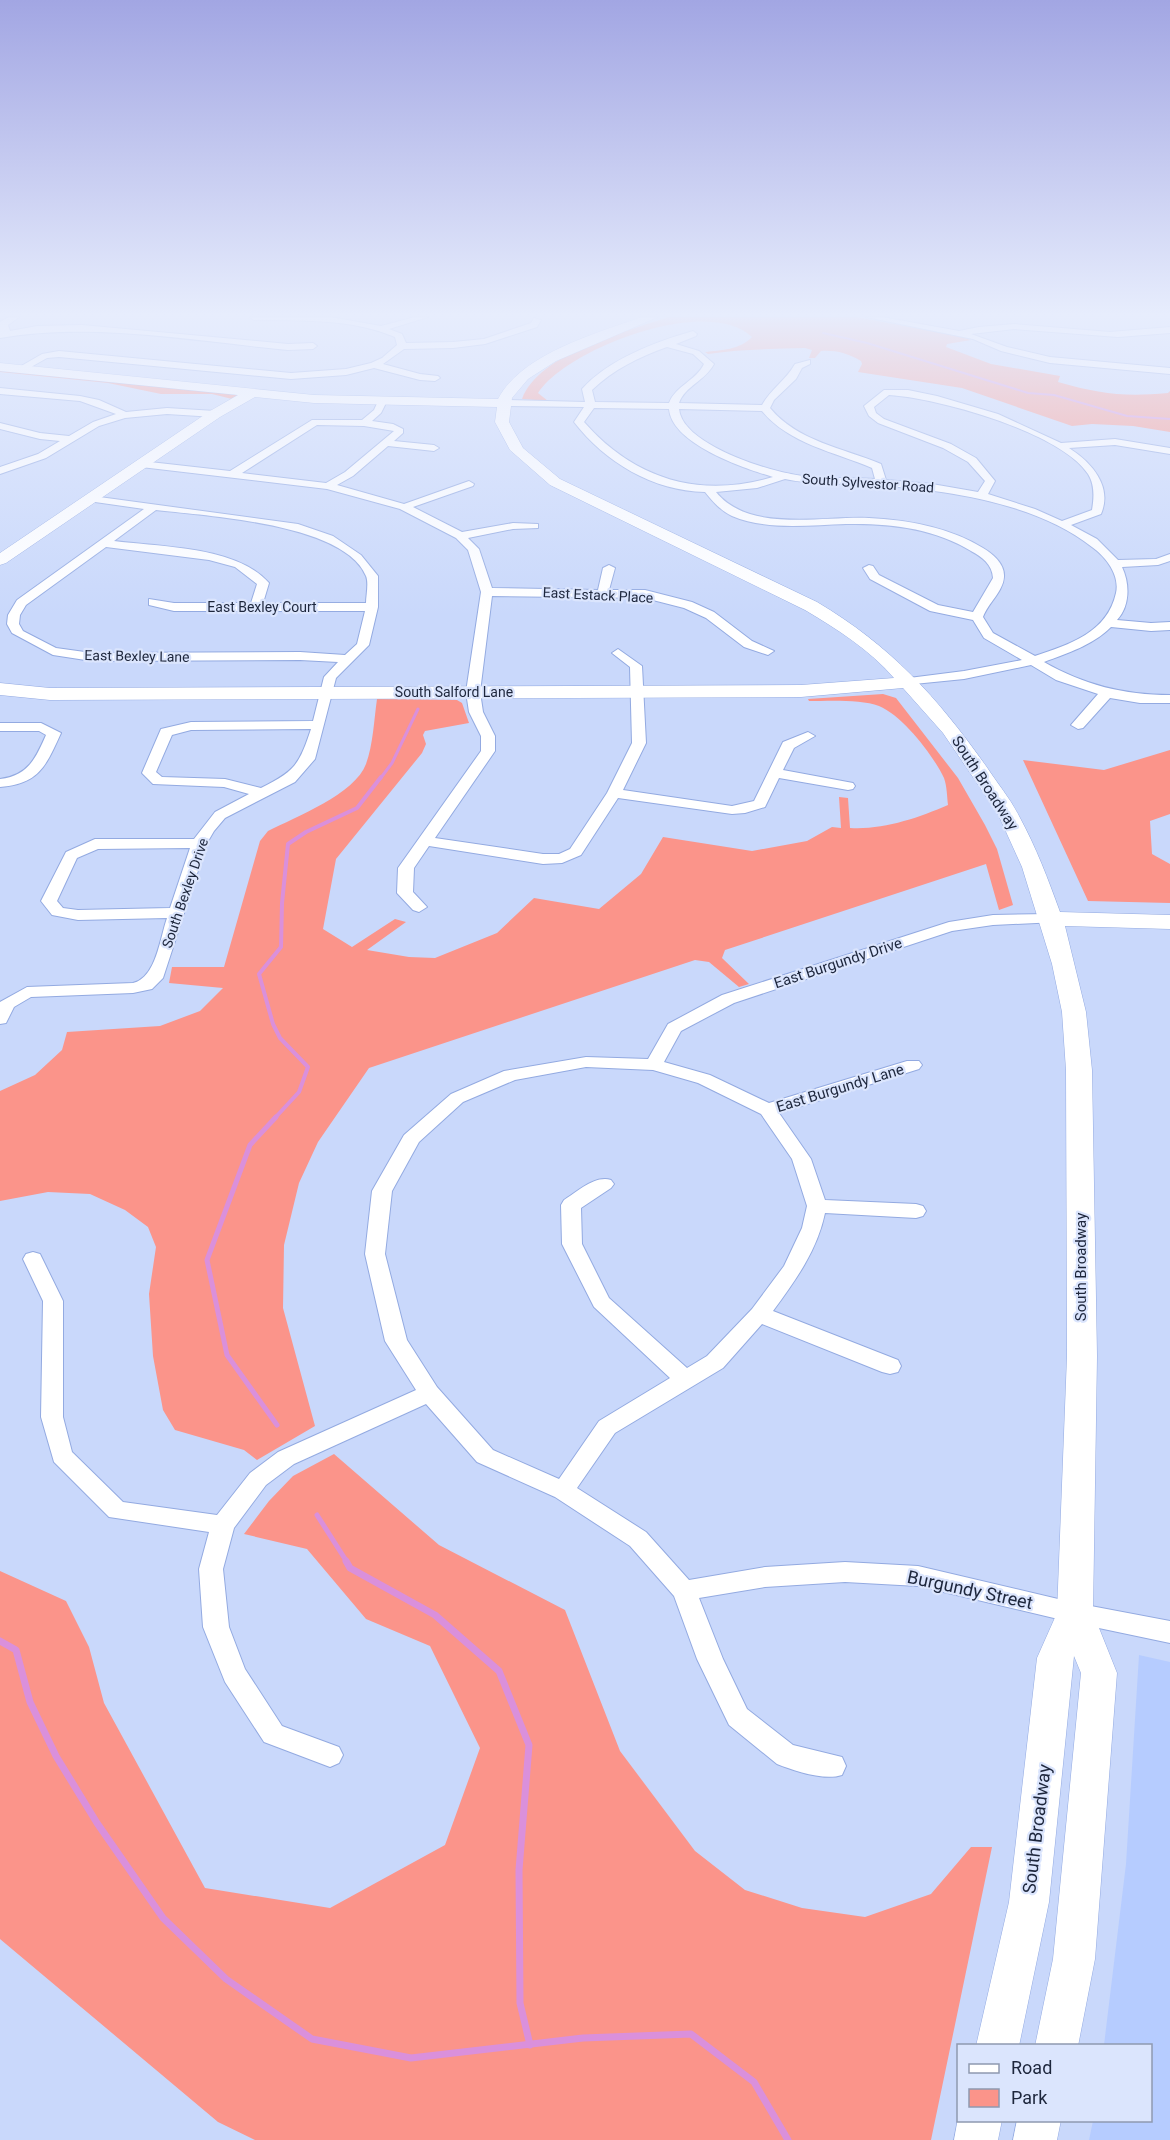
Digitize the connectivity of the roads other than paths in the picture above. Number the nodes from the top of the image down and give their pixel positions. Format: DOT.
graph roads {
  1 [pos="118,417"];
  2 [pos="211,417"];
  3 [pos="371,417"];
  4 [pos="502,417"];
  5 [pos="583,417"];
  6 [pos="675,417"];
  7 [pos="770,417"];
  8 [pos="875,417"];
  9 [pos="990,417"];
  10 [pos="364,423"];
  11 [pos="0,426"];
  12 [pos="70,439"];
  13 [pos="387,443"];
  14 [pos="1060,446"];
  15 [pos="434,448"];
  16 [pos="1170,451"];
  17 [pos="141,464"];
  18 [pos="0,471"];
  19 [pos="233,474"];
  20 [pos="785,476"];
  21 [pos="881,482"];
  22 [pos="469,484"];
  23 [pos="328,486"];
  24 [pos="708,489"];
  25 [pos="980,496"];
  26 [pos="92,499"];
  27 [pos="153,507"];
  28 [pos="404,507"];
  29 [pos="1062,524"];
  30 [pos="534,526"];
  31 [pos="460,536"];
  32 [pos="103,543"];
  33 [pos="3,555"];
  34 [pos="1170,557"];
  35 [pos="1116,564"];
  36 [pos="609,568"];
  37 [pos="869,568"];
  38 [pos="487,592"];
  39 [pos="603,592"];
  40 [pos="153,602"];
  41 [pos="372,606"];
  42 [pos="256,607"];
  43 [pos="977,617"];
  44 [pos="1111,623"];
  45 [pos="1170,626"];
  46 [pos="768,651"];
  47 [pos="618,652"];
  48 [pos="348,659"];
  49 [pos="1032,661"];
  50 [pos="909,682"];
  51 [pos="0,689"];
  52 [pos="638,691"];
  53 [pos="473,692"];
  54 [pos="327,693"];
  55 [pos="1107,693"];
  56 [pos="1170,699"];
  57 [pos="319,725"];
  58 [pos="1078,725"];
  59 [pos="0,727"];
  60 [pos="808,736"];
  61 [pos="774,773"];
  62 [pos="0,783"];
  63 [pos="848,786"];
  64 [pos="261,793"];
  65 [pos="614,793"];
  66 [pos="426,841"];
  67 [pos="199,843"];
  68 [pos="419,907"];
  69 [pos="177,913"];
  70 [pos="1051,919"];
  71 [pos="1170,922"];
  72 [pos="0,1019"];
  73 [pos="654,1065"];
  74 [pos="913,1065"];
  75 [pos="768,1110"];
  76 [pos="604,1184"];
  77 [pos="817,1206"];
  78 [pos="916,1211"];
  79 [pos="33,1259"];
  80 [pos="759,1314"];
  81 [pos="890,1366"];
  82 [pos="686,1380"];
  83 [pos="429,1393"];
  84 [pos="563,1491"];
  85 [pos="223,1525"];
  86 [pos="684,1591"];
  87 [pos="1075,1613"];
  88 [pos="1170,1632"];
  89 [pos="330,1755"];
  90 [pos="833,1766"];
  91 [pos="997,2044"];
  92 [pos="1056,2044"];
  93 [pos="980,2122"];
  94 [pos="1039,2122"];
  95 [pos="976,2140"];
  96 [pos="1035,2140"];
  1 -- 12 [label="street"];
  2 -- 17 [label="main road"];
  3 -- 10 [label="street"];
  4 -- 50 [label="main road, South Broadway"];
  5 -- 24 [label="street"];
  6 -- 20 [label="street, South Sylvestor Road"];
  7 -- 21 [label="street"];
  8 -- 25 [label="street"];
  9 -- 14 [label="street"];
  10 -- 13 [label="street"];
  10 -- 19 [label="street"];
  11 -- 12 [label="street"];
  12 -- 18 [label="street"];
  13 -- 15 [label="street"];
  13 -- 23 [label="street"];
  14 -- 16 [label="street"];
  14 -- 29 [label="street"];
  17 -- 19 [label="street"];
  17 -- 26 [label="main road"];
  19 -- 23 [label="street"];
  20 -- 21 [label="street, South Sylvestor Road"];
  20 -- 24 [label="street"];
  21 -- 25 [label="street, South Sylvestor Road"];
  22 -- 28 [label="street"];
  23 -- 28 [label="street"];
  24 -- 43 [label="street"];
  25 -- 29 [label="street, South Sylvestor Road"];
  26 -- 27 [label="street, South Bexley Drive"];
  26 -- 33 [label="main road"];
  27 -- 32 [label="street, East Bexley Lane"];
  27 -- 41 [label="street, South Bexley Drive"];
  28 -- 31 [label="street"];
  29 -- 35 [label="street, South Sylvestor Road"];
  30 -- 31 [label="street"];
  31 -- 38 [label="street"];
  32 -- 42 [label="street"];
  32 -- 48 [label="street, East Bexley Lane"];
  34 -- 35 [label="street"];
  35 -- 44 [label="street"];
  36 -- 39 [label="street"];
  37 -- 43 [label="street"];
  38 -- 39 [label="street, East Estack Place"];
  38 -- 53 [label="street"];
  39 -- 46 [label="street, East Estack Place"];
  40 -- 42 [label="street, East Bexley Court"];
  41 -- 42 [label="street, East Bexley Court"];
  41 -- 48 [label="street, South Bexley Drive"];
  43 -- 49 [label="street"];
  44 -- 45 [label="street"];
  44 -- 49 [label="street"];
  47 -- 52 [label="street"];
  48 -- 54 [label="street, South Bexley Drive"];
  49 -- 50 [label="street"];
  49 -- 55 [label="street"];
  50 -- 52 [label="main road, South Salford Lane"];
  50 -- 70 [label="main road, South Broadway"];
  51 -- 54 [label="main road, South Salford Lane"];
  52 -- 53 [label="main road, South Salford Lane"];
  52 -- 65 [label="street"];
  53 -- 54 [label="main road, South Salford Lane"];
  53 -- 66 [label="street"];
  54 -- 57 [label="street, South Bexley Drive"];
  55 -- 56 [label="street"];
  55 -- 58 [label="street"];
  57 -- 64 [label="street, South Bexley Drive"];
  57 -- 64 [label="street"];
  59 -- 62 [label="street"];
  60 -- 61 [label="street"];
  61 -- 63 [label="street"];
  61 -- 65 [label="street"];
  64 -- 67 [label="street, South Bexley Drive"];
  65 -- 66 [label="street"];
  66 -- 68 [label="street"];
  67 -- 69 [label="street, South Bexley Drive"];
  67 -- 69 [label="street"];
  69 -- 72 [label="street, South Bexley Drive"];
  70 -- 71 [label="main road"];
  70 -- 73 [label="street, East Burgundy Drive"];
  70 -- 87 [label="main road, South Broadway"];
  73 -- 75 [label="street"];
  73 -- 83 [label="street"];
  74 -- 75 [label="street, East Burgundy Lane"];
  75 -- 77 [label="street"];
  76 -- 82 [label="street"];
  77 -- 78 [label="street"];
  77 -- 80 [label="street"];
  79 -- 85 [label="street"];
  80 -- 81 [label="street"];
  80 -- 82 [label="street"];
  82 -- 84 [label="street"];
  83 -- 84 [label="street"];
  83 -- 85 [label="street"];
  84 -- 86 [label="street"];
  85 -- 89 [label="street"];
  86 -- 87 [label="street, Burgundy Street"];
  86 -- 90 [label="street"];
  87 -- 88 [label="street, Burgundy Street"];
  87 -- 91 [label="main road, South Broadway"];
  87 -- 92 [label="main road, South Broadway"];
  93 -- 95 [label="main road"];
  94 -- 96 [label="main road"];
}
